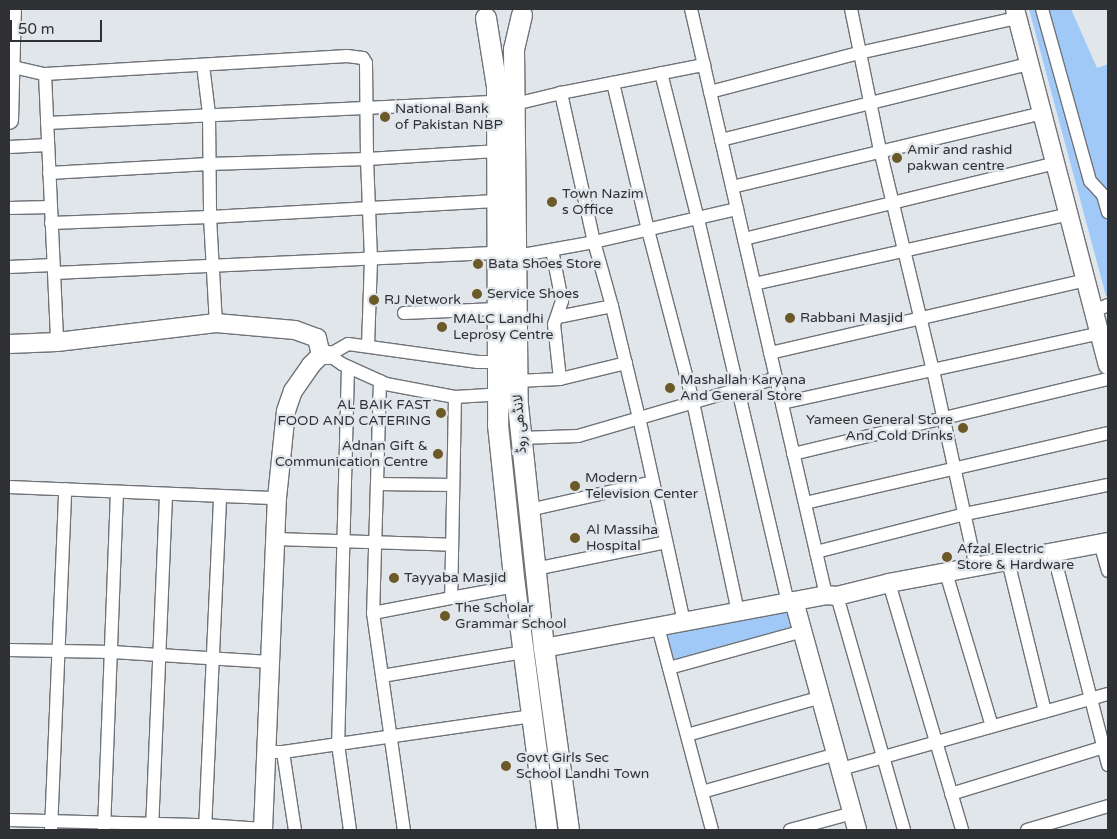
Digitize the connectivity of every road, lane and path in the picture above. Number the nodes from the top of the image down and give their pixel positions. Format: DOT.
graph roads {
  1 [pos="12,9"];
  2 [pos="691,9"];
  3 [pos="851,9"];
  4 [pos="1042,9"];
  5 [pos="524,12"];
  6 [pos="483,13"];
  7 [pos="1016,14"];
  8 [pos="859,53"];
  9 [pos="1029,64"];
  10 [pos="203,65"];
  11 [pos="704,65"];
  12 [pos="10,66"];
  13 [pos="661,73"];
  14 [pos="45,74"];
  15 [pos="613,83"];
  16 [pos="710,92"];
  17 [pos="561,93"];
  18 [pos="506,103"];
  19 [pos="871,104"];
  20 [pos="366,108"];
  21 [pos="1042,113"];
  22 [pos="209,114"];
  23 [pos="9,120"];
  24 [pos="47,123"];
  25 [pos="721,140"];
  26 [pos="48,145"];
  27 [pos="9,147"];
  28 [pos="880,150"];
  29 [pos="496,151"];
  30 [pos="366,159"];
  31 [pos="1055,163"];
  32 [pos="209,164"];
  33 [pos="49,173"];
  34 [pos="732,187"];
  35 [pos="496,201"];
  36 [pos="894,202"];
  37 [pos="51,207"];
  38 [pos="9,208"];
  39 [pos="369,209"];
  40 [pos="737,209"];
  41 [pos="1108,212"];
  42 [pos="1069,214"];
  43 [pos="210,217"];
  44 [pos="698,219"];
  45 [pos="52,223"];
  46 [pos="648,230"];
  47 [pos="744,239"];
  48 [pos="594,242"];
  49 [pos="552,250"];
  50 [pos="906,250"];
  51 [pos="507,255"];
  52 [pos="371,260"];
  53 [pos="9,267"];
  54 [pos="212,267"];
  55 [pos="54,269"];
  56 [pos="1086,280"];
  57 [pos="754,284"];
  58 [pos="612,306"];
  59 [pos="1101,308"];
  60 [pos="497,309"];
  61 [pos="404,313"];
  62 [pos="558,317"];
  63 [pos="921,318"];
  64 [pos="216,323"];
  65 [pos="1100,333"];
  66 [pos="57,342"];
  67 [pos="9,344"];
  68 [pos="368,346"];
  69 [pos="770,353"];
  70 [pos="325,355"];
  71 [pos="497,362"];
  72 [pos="626,363"];
  73 [pos="1108,365"];
  74 [pos="348,367"];
  75 [pos="933,370"];
  76 [pos="776,378"];
  77 [pos="560,379"];
  78 [pos="1108,379"];
  79 [pos="380,381"];
  80 [pos="517,387"];
  81 [pos="738,389"];
  82 [pos="497,395"];
  83 [pos="454,397"];
  84 [pos="693,402"];
  85 [pos="782,403"];
  86 [pos="942,417"];
  87 [pos="639,418"];
  88 [pos="1108,434"];
  89 [pos="520,438"];
  90 [pos="793,454"];
  91 [pos="955,467"];
  92 [pos="653,482"];
  93 [pos="377,484"];
  94 [pos="454,485"];
  95 [pos="1108,485"];
  96 [pos="9,487"];
  97 [pos="65,490"];
  98 [pos="118,492"];
  99 [pos="166,494"];
  100 [pos="220,496"];
  101 [pos="277,498"];
  102 [pos="805,503"];
  103 [pos="529,510"];
  104 [pos="965,514"];
  105 [pos="276,539"];
  106 [pos="666,542"];
  107 [pos="1104,542"];
  108 [pos="342,543"];
  109 [pos="374,543"];
  110 [pos="452,545"];
  111 [pos="816,552"];
  112 [pos="1053,552"];
  113 [pos="1008,561"];
  114 [pos="976,567"];
  115 [pos="535,569"];
  116 [pos="1108,571"];
  117 [pos="946,572"];
  118 [pos="889,583"];
  119 [pos="515,586"];
  120 [pos="831,596"];
  121 [pos="451,598"];
  122 [pos="791,602"];
  123 [pos="738,612"];
  124 [pos="373,613"];
  125 [pos="684,622"];
  126 [pos="658,627"];
  127 [pos="803,631"];
  128 [pos="544,648"];
  129 [pos="9,650"];
  130 [pos="58,651"];
  131 [pos="112,652"];
  132 [pos="524,652"];
  133 [pos="160,655"];
  134 [pos="214,660"];
  135 [pos="270,662"];
  136 [pos="669,668"];
  137 [pos="382,676"];
  138 [pos="1108,694"];
  139 [pos="820,697"];
  140 [pos="1091,699"];
  141 [pos="1045,712"];
  142 [pos="532,716"];
  143 [pos="992,726"];
  144 [pos="687,735"];
  145 [pos="390,736"];
  146 [pos="935,742"];
  147 [pos="338,744"];
  148 [pos="1104,747"];
  149 [pos="275,752"];
  150 [pos="884,758"];
  151 [pos="838,762"];
  152 [pos="1108,765"];
  153 [pos="702,792"];
  154 [pos="951,794"];
  155 [pos="1108,806"];
  156 [pos="9,820"];
  157 [pos="855,822"];
  158 [pos="52,826"];
  159 [pos="104,827"];
  160 [pos="152,827"];
  161 [pos="205,828"];
  162 [pos="263,830"];
  163 [pos="295,830"];
  164 [pos="350,830"];
  165 [pos="404,830"];
  166 [pos="547,830"];
  167 [pos="569,830"];
  168 [pos="712,830"];
  169 [pos="790,830"];
  170 [pos="904,830"];
  171 [pos="962,830"];
  172 [pos="1027,830"];
  1 -- 12 [label="street"];
  2 -- 11 [label="street"];
  3 -- 8 [label="street"];
  4 -- 41 [label="street"];
  5 -- 6 [label="main road"];
  5 -- 18 [label="main road, لانڈھی روڈ"];
  6 -- 18 [label="main road, لانڈھی روڈ"];
  7 -- 8 [label="street"];
  7 -- 9 [label="street"];
  8 -- 16 [label="street"];
  8 -- 19 [label="street"];
  9 -- 19 [label="street"];
  9 -- 21 [label="street"];
  10 -- 14 [label="street"];
  10 -- 20 [label="street"];
  10 -- 22 [label="street"];
  11 -- 13 [label="street"];
  11 -- 16 [label="street"];
  12 -- 14 [label="street"];
  12 -- 23 [label="street"];
  13 -- 15 [label="street"];
  13 -- 44 [label="street"];
  14 -- 24 [label="street"];
  15 -- 17 [label="street"];
  15 -- 46 [label="street"];
  16 -- 25 [label="street"];
  17 -- 18 [label="street"];
  17 -- 48 [label="street"];
  18 -- 20 [label="street"];
  18 -- 29 [label="main road, لانڈھی روڈ"];
  18 -- 51 [label="main road, لانڈھی روڈ"];
  19 -- 25 [label="street"];
  19 -- 28 [label="street"];
  20 -- 22 [label="street"];
  20 -- 30 [label="street"];
  21 -- 28 [label="street"];
  21 -- 31 [label="street"];
  22 -- 24 [label="street"];
  22 -- 32 [label="street"];
  24 -- 26 [label="street"];
  25 -- 34 [label="street"];
  26 -- 27 [label="street"];
  26 -- 33 [label="street"];
  28 -- 34 [label="street"];
  28 -- 36 [label="street"];
  29 -- 30 [label="street"];
  29 -- 35 [label="main road, لانڈھی روڈ"];
  30 -- 32 [label="street"];
  30 -- 39 [label="street"];
  31 -- 36 [label="street"];
  31 -- 42 [label="street"];
  32 -- 33 [label="street"];
  32 -- 43 [label="street"];
  33 -- 37 [label="street"];
  34 -- 40 [label="street"];
  35 -- 39 [label="street"];
  35 -- 51 [label="main road, لانڈھی روڈ"];
  36 -- 47 [label="street"];
  36 -- 50 [label="street"];
  37 -- 38 [label="street"];
  37 -- 45 [label="street"];
  39 -- 43 [label="street"];
  39 -- 52 [label="street"];
  40 -- 44 [label="street"];
  40 -- 47 [label="street"];
  42 -- 50 [label="street"];
  42 -- 56 [label="street"];
  43 -- 45 [label="street"];
  43 -- 54 [label="street"];
  44 -- 46 [label="street"];
  44 -- 81 [label="street"];
  45 -- 55 [label="street"];
  46 -- 48 [label="street"];
  46 -- 84 [label="street"];
  47 -- 57 [label="street"];
  48 -- 49 [label="street"];
  48 -- 58 [label="street"];
  49 -- 51 [label="street"];
  49 -- 62 [label="street"];
  50 -- 57 [label="street"];
  50 -- 63 [label="street"];
  51 -- 52 [label="street"];
  51 -- 60 [label="main road, لانڈھی روڈ"];
  51 -- 80 [label="main road, لانڈھی روڈ"];
  52 -- 54 [label="street"];
  52 -- 68 [label="street"];
  53 -- 55 [label="street"];
  54 -- 55 [label="street"];
  54 -- 64 [label="street"];
  55 -- 66 [label="street"];
  56 -- 59 [label="street"];
  56 -- 63 [label="street"];
  57 -- 69 [label="street"];
  58 -- 62 [label="street"];
  58 -- 72 [label="street"];
  59 -- 65 [label="street"];
  60 -- 61 [label="street"];
  60 -- 71 [label="main road, لانڈھی روڈ"];
  62 -- 77 [label="street"];
  63 -- 69 [label="street"];
  63 -- 75 [label="street"];
  64 -- 66 [label="street"];
  64 -- 70 [label="street"];
  65 -- 73 [label="street"];
  65 -- 75 [label="street"];
  66 -- 67 [label="street"];
  68 -- 70 [label="street"];
  68 -- 71 [label="street"];
  69 -- 76 [label="street"];
  70 -- 74 [label="street"];
  70 -- 101 [label="street"];
  71 -- 82 [label="main road, لانڈھی روڈ"];
  72 -- 77 [label="street"];
  72 -- 87 [label="street"];
  74 -- 79 [label="street"];
  74 -- 108 [label="street"];
  75 -- 85 [label="street"];
  75 -- 86 [label="street"];
  76 -- 81 [label="street"];
  76 -- 85 [label="street"];
  77 -- 80 [label="street"];
  78 -- 86 [label="street"];
  79 -- 83 [label="street"];
  79 -- 93 [label="street"];
  80 -- 82 [label="street"];
  80 -- 89 [label="main road, لانڈھی روڈ"];
  81 -- 84 [label="street"];
  81 -- 122 [label="street"];
  82 -- 83 [label="street"];
  82 -- 119 [label="main road, لانڈھی روڈ"];
  83 -- 94 [label="street"];
  84 -- 87 [label="street"];
  84 -- 123 [label="street"];
  85 -- 90 [label="street"];
  86 -- 90 [label="street"];
  86 -- 91 [label="street"];
  87 -- 89 [label="street"];
  87 -- 92 [label="street"];
  88 -- 91 [label="street"];
  89 -- 103 [label="main road, لانڈھی روڈ"];
  90 -- 102 [label="street"];
  91 -- 102 [label="street"];
  91 -- 104 [label="street"];
  92 -- 103 [label="street"];
  92 -- 106 [label="street"];
  93 -- 94 [label="street"];
  93 -- 109 [label="street"];
  94 -- 110 [label="street"];
  95 -- 104 [label="street"];
  96 -- 97 [label="street"];
  97 -- 98 [label="street"];
  97 -- 130 [label="street"];
  98 -- 99 [label="street"];
  98 -- 131 [label="street"];
  99 -- 100 [label="street"];
  99 -- 133 [label="street"];
  100 -- 101 [label="street"];
  100 -- 134 [label="street"];
  101 -- 105 [label="street"];
  102 -- 111 [label="street"];
  103 -- 115 [label="main road, لانڈھی روڈ"];
  104 -- 111 [label="street"];
  104 -- 114 [label="street"];
  105 -- 108 [label="street"];
  105 -- 135 [label="street"];
  106 -- 115 [label="street"];
  106 -- 125 [label="street"];
  107 -- 112 [label="street"];
  107 -- 116 [label="street"];
  108 -- 109 [label="street"];
  108 -- 147 [label="street"];
  109 -- 110 [label="street"];
  109 -- 124 [label="street"];
  110 -- 121 [label="street"];
  111 -- 120 [label="street"];
  112 -- 113 [label="street"];
  112 -- 140 [label="street"];
  113 -- 114 [label="street"];
  113 -- 141 [label="street"];
  114 -- 117 [label="street"];
  115 -- 128 [label="main road, لانڈھی روڈ"];
  117 -- 118 [label="street"];
  117 -- 143 [label="street"];
  118 -- 120 [label="street"];
  118 -- 146 [label="street"];
  119 -- 121 [label="street"];
  119 -- 132 [label="main road, لانڈھی روڈ"];
  120 -- 122 [label="street"];
  120 -- 150 [label="street"];
  121 -- 124 [label="street"];
  122 -- 123 [label="street"];
  122 -- 127 [label="street"];
  123 -- 125 [label="street"];
  124 -- 137 [label="street"];
  125 -- 126 [label="street"];
  126 -- 128 [label="street"];
  126 -- 136 [label="street"];
  127 -- 136 [label="street"];
  127 -- 139 [label="street"];
  128 -- 167 [label="main road, لانڈھی روڈ"];
  129 -- 130 [label="street"];
  130 -- 131 [label="street"];
  130 -- 158 [label="street"];
  131 -- 133 [label="street"];
  131 -- 159 [label="street"];
  132 -- 137 [label="street"];
  132 -- 142 [label="main road, لانڈھی روڈ"];
  133 -- 134 [label="street"];
  133 -- 160 [label="street"];
  134 -- 135 [label="street"];
  134 -- 161 [label="street"];
  135 -- 149 [label="street"];
  136 -- 144 [label="street"];
  137 -- 145 [label="street"];
  138 -- 140 [label="street"];
  139 -- 144 [label="street"];
  139 -- 151 [label="street"];
  140 -- 141 [label="street"];
  140 -- 148 [label="street"];
  141 -- 143 [label="street"];
  142 -- 145 [label="street"];
  142 -- 166 [label="main road, لانڈھی روڈ"];
  143 -- 146 [label="street"];
  144 -- 153 [label="street"];
  145 -- 147 [label="street"];
  145 -- 165 [label="street"];
  146 -- 150 [label="street"];
  146 -- 154 [label="street"];
  147 -- 149 [label="street"];
  147 -- 164 [label="street"];
  148 -- 152 [label="street"];
  148 -- 154 [label="street"];
  149 -- 162 [label="street"];
  149 -- 163 [label="street"];
  150 -- 151 [label="street"];
  150 -- 170 [label="street"];
  151 -- 153 [label="street"];
  151 -- 157 [label="street"];
  153 -- 168 [label="street"];
  154 -- 171 [label="street"];
  155 -- 172 [label="street"];
  156 -- 158 [label="street"];
  157 -- 169 [label="street"];
  158 -- 159 [label="street"];
  159 -- 160 [label="street"];
  160 -- 161 [label="street"];
  161 -- 162 [label="street"];
}
